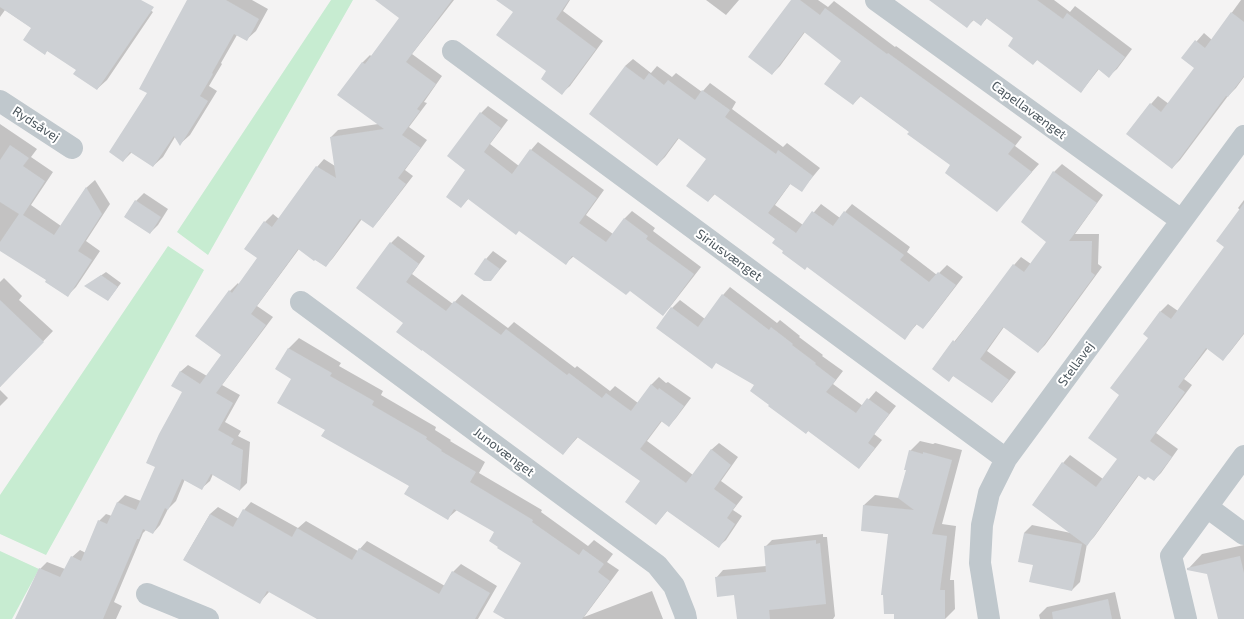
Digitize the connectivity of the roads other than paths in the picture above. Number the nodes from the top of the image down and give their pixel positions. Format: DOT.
graph roads {
  1 [pos="876,0"];
  2 [pos="453,51"];
  3 [pos="0,101"];
  4 [pos="1244,136"];
  5 [pos="72,148"];
  6 [pos="1182,220"];
  7 [pos="300,302"];
  8 [pos="1244,456"];
  9 [pos="1006,459"];
  10 [pos="1207,507"];
  11 [pos="1244,534"];
  12 [pos="147,594"];
  13 [pos="208,619"];
  14 [pos="686,619"];
  15 [pos="989,619"];
  16 [pos="1186,619"];
  1 -- 6 [label="street, Capellavænget"];
  2 -- 9 [label="street, Siriusvænget"];
  3 -- 5 [label="street, Rydsåvej"];
  4 -- 6 [label="street, Stellavej"];
  6 -- 9 [label="street, Stellavej"];
  7 -- 14 [label="street, Junovænget"];
  8 -- 10 [label="street"];
  9 -- 15 [label="street, Stellavej"];
  10 -- 11 [label="street"];
  10 -- 16 [label="street"];
  12 -- 13 [label="street"];
}
